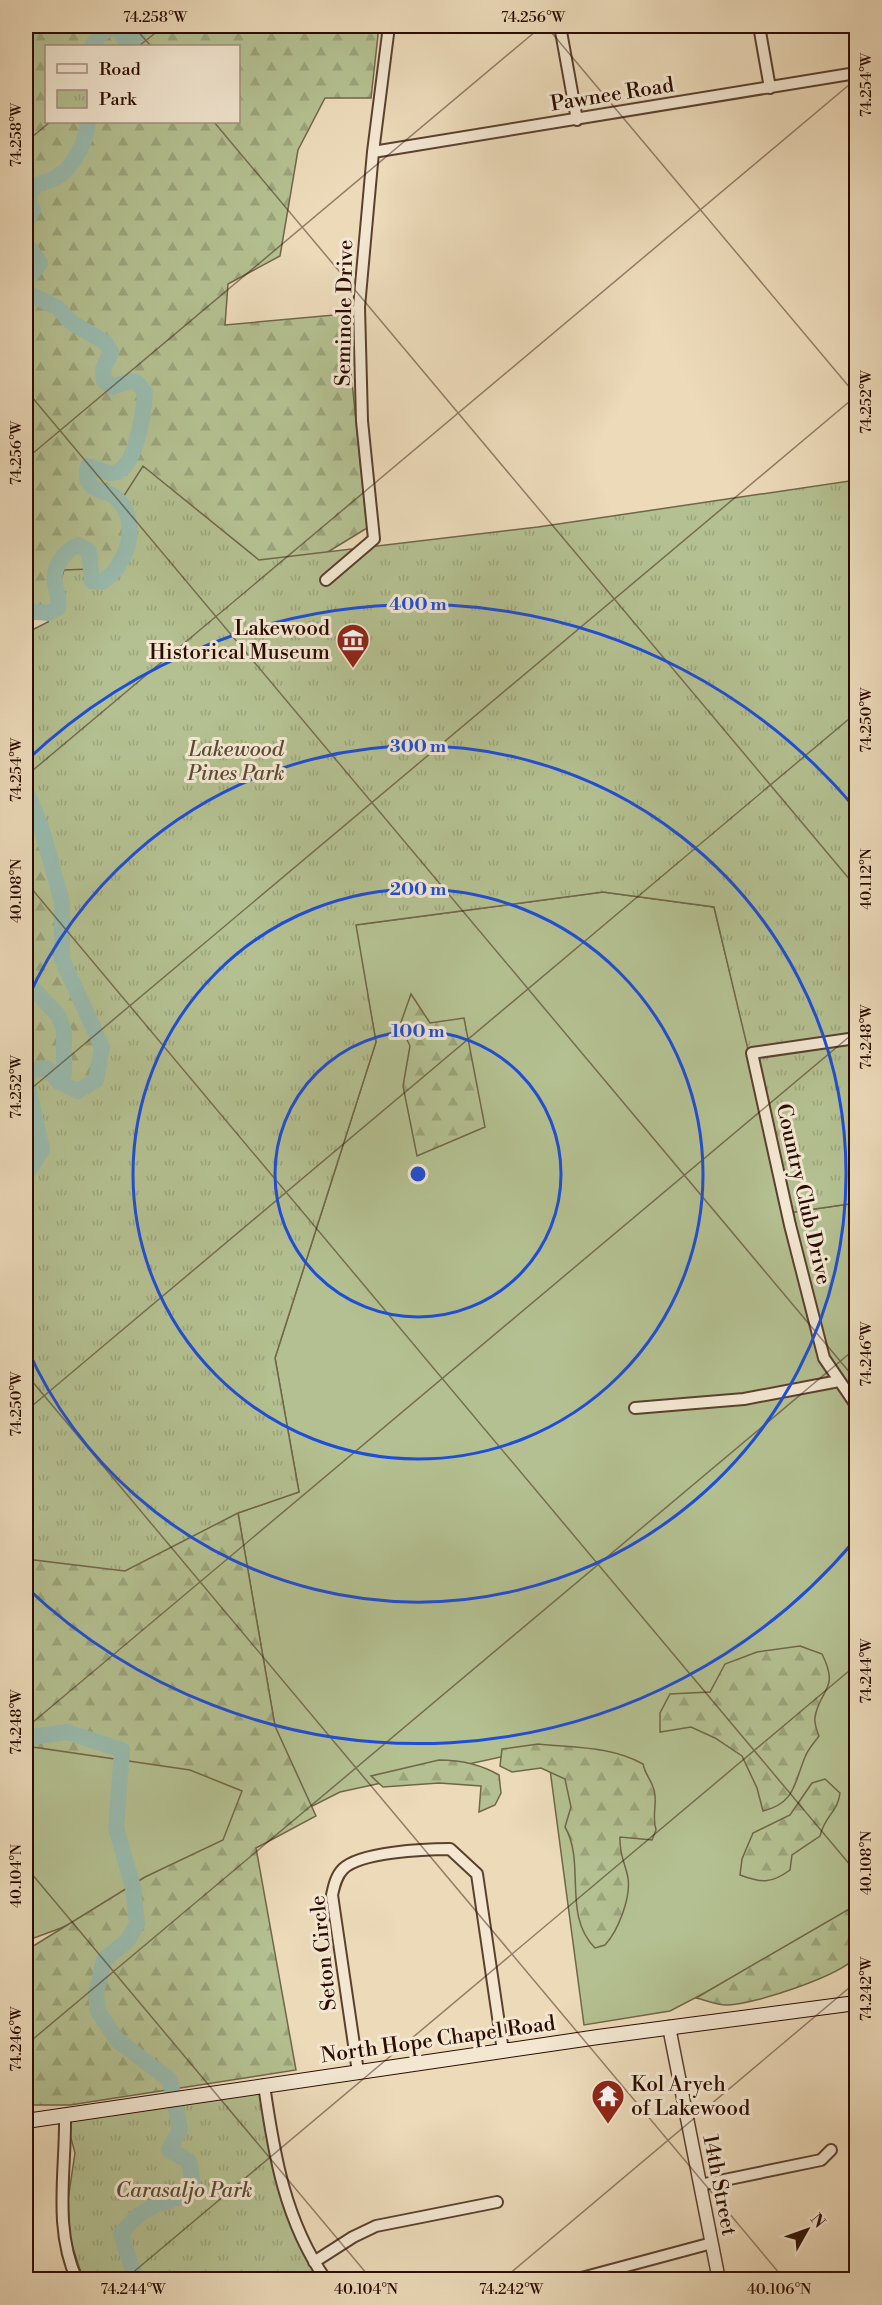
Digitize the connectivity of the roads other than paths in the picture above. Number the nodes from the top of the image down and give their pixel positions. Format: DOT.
graph roads {
  1 [pos="389,26"];
  2 [pos="560,26"];
  3 [pos="759,26"];
  4 [pos="856,73"];
  5 [pos="770,88"];
  6 [pos="577,120"];
  7 [pos="373,152"];
  8 [pos="326,580"];
  9 [pos="856,1038"];
  10 [pos="839,1381"];
  11 [pos="856,1405"];
  12 [pos="635,1408"];
  13 [pos="856,2003"];
  14 [pos="669,2027"];
  15 [pos="502,2051"];
  16 [pos="358,2072"];
  17 [pos="264,2085"];
  18 [pos="65,2116"];
  19 [pos="26,2121"];
  20 [pos="831,2150"];
  21 [pos="700,2185"];
  22 [pos="497,2202"];
  23 [pos="712,2243"];
  24 [pos="314,2262"];
  25 [pos="77,2280"];
  26 [pos="326,2280"];
  27 [pos="574,2280"];
  28 [pos="719,2280"];
  1 -- 7 [label="street, Seminole Drive"];
  2 -- 6 [label="street"];
  3 -- 5 [label="street"];
  4 -- 5 [label="street, Pawnee Road"];
  5 -- 6 [label="street, Pawnee Road"];
  6 -- 7 [label="street, Pawnee Road"];
  7 -- 8 [label="street, Seminole Drive"];
  9 -- 10 [label="street, Country Club Drive"];
  10 -- 11 [label="street, Country Club Drive"];
  10 -- 12 [label="street"];
  13 -- 14 [label="main road, North Hope Chapel Road"];
  14 -- 15 [label="main road, North Hope Chapel Road"];
  14 -- 21 [label="street, 14th Street"];
  15 -- 16 [label="main road, North Hope Chapel Road"];
  15 -- 16 [label="street, Seton Circle"];
  16 -- 17 [label="main road, North Hope Chapel Road"];
  17 -- 18 [label="main road, North Hope Chapel Road"];
  17 -- 24 [label="street"];
  18 -- 19 [label="main road, North Hope Chapel Road"];
  18 -- 25 [label="street"];
  20 -- 21 [label="street"];
  21 -- 23 [label="street, 14th Street"];
  22 -- 24 [label="street"];
  23 -- 27 [label="street"];
  23 -- 28 [label="street, 14th Street"];
  24 -- 26 [label="street"];
}
